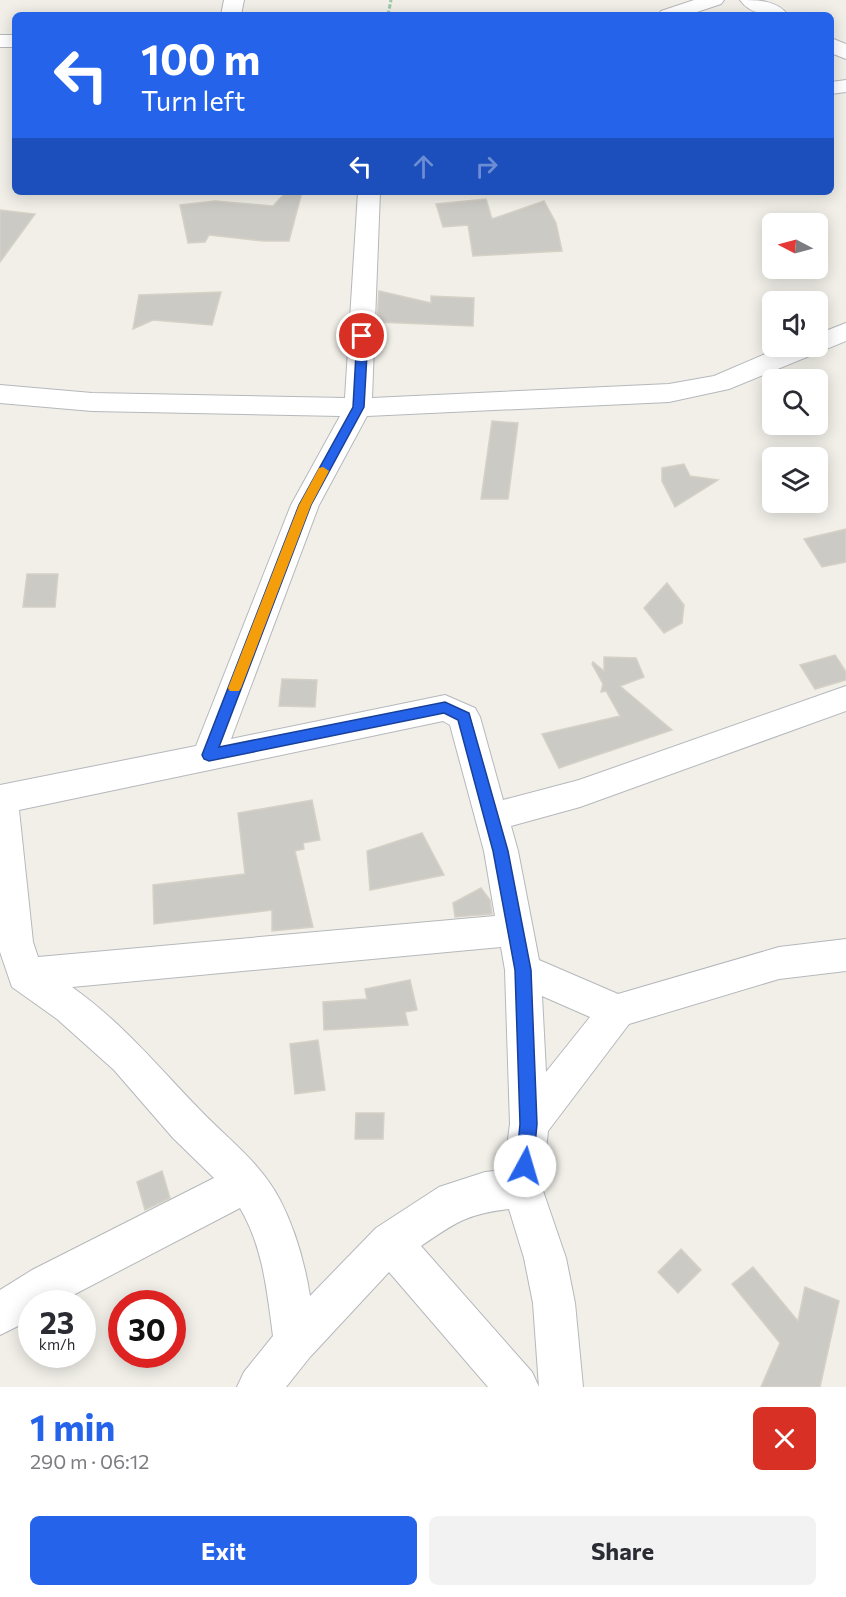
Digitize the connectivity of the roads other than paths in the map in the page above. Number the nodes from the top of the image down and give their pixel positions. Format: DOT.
graph roads {
  1 [pos="714,0"];
  2 [pos="750,0"];
  3 [pos="677,12"];
  4 [pos="772,12"];
  5 [pos="369,195"];
  6 [pos="846,331"];
  7 [pos="828,339"];
  8 [pos="782,357"];
  9 [pos="0,394"];
  10 [pos="358,407"];
  11 [pos="846,698"];
  12 [pos="209,755"];
  13 [pos="1,800"];
  14 [pos="491,817"];
  15 [pos="515,930"];
  16 [pos="846,956"];
  17 [pos="523,970"];
  18 [pos="25,975"];
  19 [pos="617,1011"];
  20 [pos="529,1124"];
  21 [pos="247,1183"];
  22 [pos="522,1188"];
  23 [pos="390,1242"];
  24 [pos="0,1314"];
  25 [pos="295,1342"];
  26 [pos="259,1387"];
  27 [pos="517,1387"];
  28 [pos="561,1387"];
  1 -- 3 [label="street"];
  2 -- 4 [label="street"];
  5 -- 10 [label="street"];
  6 -- 7 [label="street"];
  8 -- 10 [label="street"];
  9 -- 10 [label="street"];
  10 -- 12 [label="street"];
  11 -- 14 [label="street"];
  12 -- 13 [label="street"];
  12 -- 14 [label="street"];
  13 -- 18 [label="street"];
  14 -- 15 [label="street"];
  15 -- 17 [label="street"];
  15 -- 18 [label="street"];
  16 -- 19 [label="street"];
  17 -- 19 [label="street"];
  17 -- 20 [label="street"];
  18 -- 21 [label="street"];
  19 -- 20 [label="street"];
  20 -- 22 [label="street"];
  21 -- 24 [label="street"];
  21 -- 25 [label="street"];
  22 -- 23 [label="street"];
  22 -- 28 [label="street"];
  23 -- 25 [label="street"];
  23 -- 27 [label="street"];
  25 -- 26 [label="street"];
}
